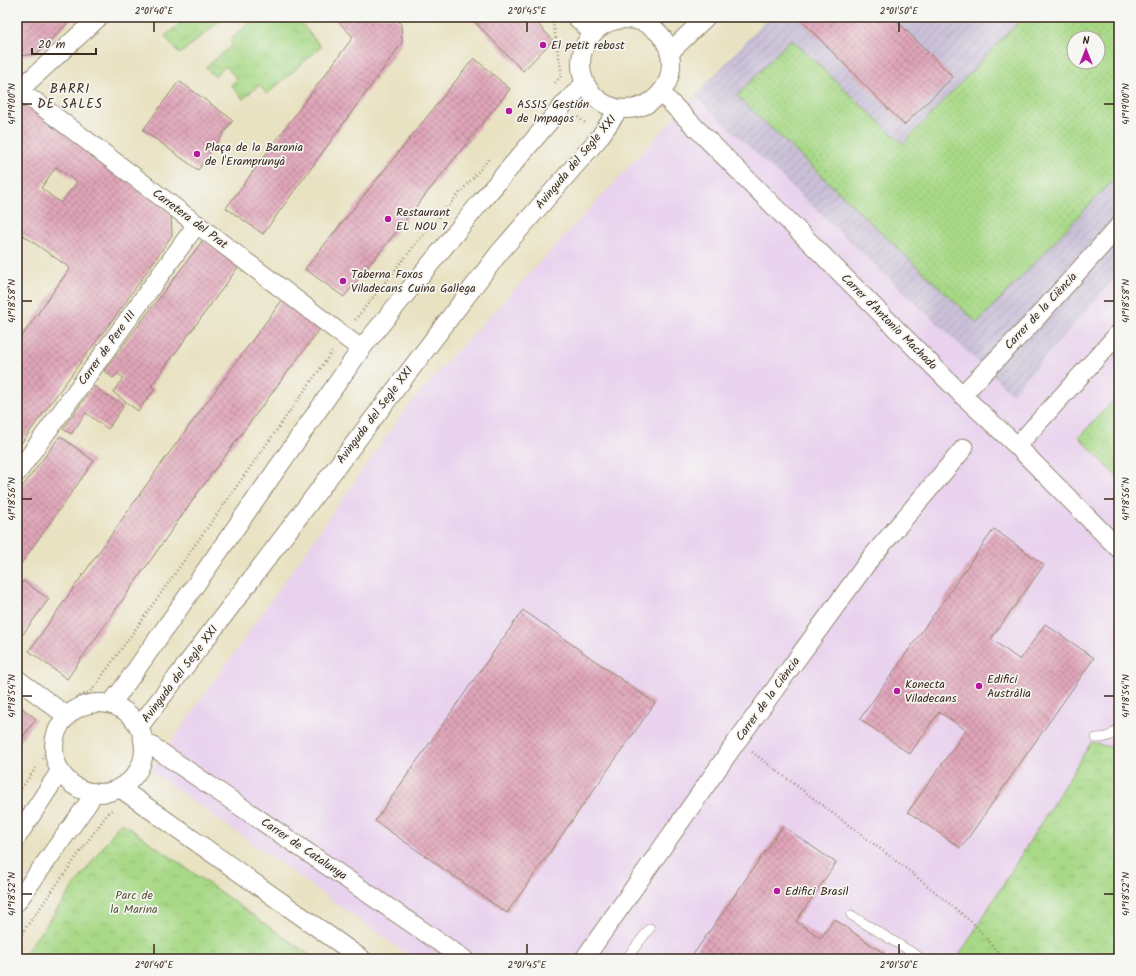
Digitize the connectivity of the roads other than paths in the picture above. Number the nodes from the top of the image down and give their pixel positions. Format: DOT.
graph roads {
  1 [pos="99,17"];
  2 [pos="576,17"];
  3 [pos="706,17"];
  4 [pos="636,18"];
  5 [pos="593,33"];
  6 [pos="670,52"];
  7 [pos="584,84"];
  8 [pos="17,92"];
  9 [pos="661,94"];
  10 [pos="619,110"];
  11 [pos="197,224"];
  12 [pos="1119,226"];
  13 [pos="1119,333"];
  14 [pos="361,350"];
  15 [pos="962,395"];
  16 [pos="1017,446"];
  17 [pos="964,448"];
  18 [pos="17,473"];
  19 [pos="1119,549"];
  20 [pos="17,679"];
  21 [pos="110,704"];
  22 [pos="67,716"];
  23 [pos="1119,727"];
  24 [pos="141,734"];
  25 [pos="1096,738"];
  26 [pos="60,771"];
  27 [pos="120,788"];
  28 [pos="92,792"];
  29 [pos="17,836"];
  30 [pos="17,902"];
  31 [pos="851,915"];
  32 [pos="650,928"];
  33 [pos="362,959"];
  34 [pos="464,959"];
  35 [pos="584,959"];
  36 [pos="626,959"];
  37 [pos="916,959"];
  1 -- 8 [label="street"];
  2 -- 5 [label="street"];
  3 -- 6 [label="street"];
  4 -- 5 [label="street"];
  4 -- 6 [label="street"];
  5 -- 7 [label="street"];
  6 -- 9 [label="street"];
  7 -- 10 [label="street"];
  7 -- 14 [label="street"];
  8 -- 11 [label="street, Carretera del Prat"];
  9 -- 10 [label="street"];
  9 -- 15 [label="street, Carrer d'Antonio Machado"];
  10 -- 24 [label="street, Avinguda del Segle XXI"];
  11 -- 14 [label="street, Carretera del Prat"];
  11 -- 18 [label="street, Carrer de Pere III"];
  12 -- 15 [label="street, Carrer de la Ciència"];
  13 -- 16 [label="street"];
  14 -- 21 [label="street"];
  15 -- 16 [label="street, Carrer d'Antonio Machado"];
  16 -- 19 [label="street, Carrer d'Antonio Machado"];
  17 -- 35 [label="street, Carrer de la Ciència"];
  20 -- 22 [label="street"];
  21 -- 22 [label="street"];
  21 -- 24 [label="street"];
  22 -- 26 [label="street"];
  23 -- 25 [label="lane"];
  24 -- 27 [label="street"];
  24 -- 34 [label="street, Carrer de Catalunya"];
  26 -- 28 [label="street"];
  26 -- 29 [label="street"];
  27 -- 28 [label="street"];
  27 -- 33 [label="street"];
  28 -- 30 [label="street"];
  31 -- 37 [label="lane"];
  32 -- 36 [label="lane"];
}
